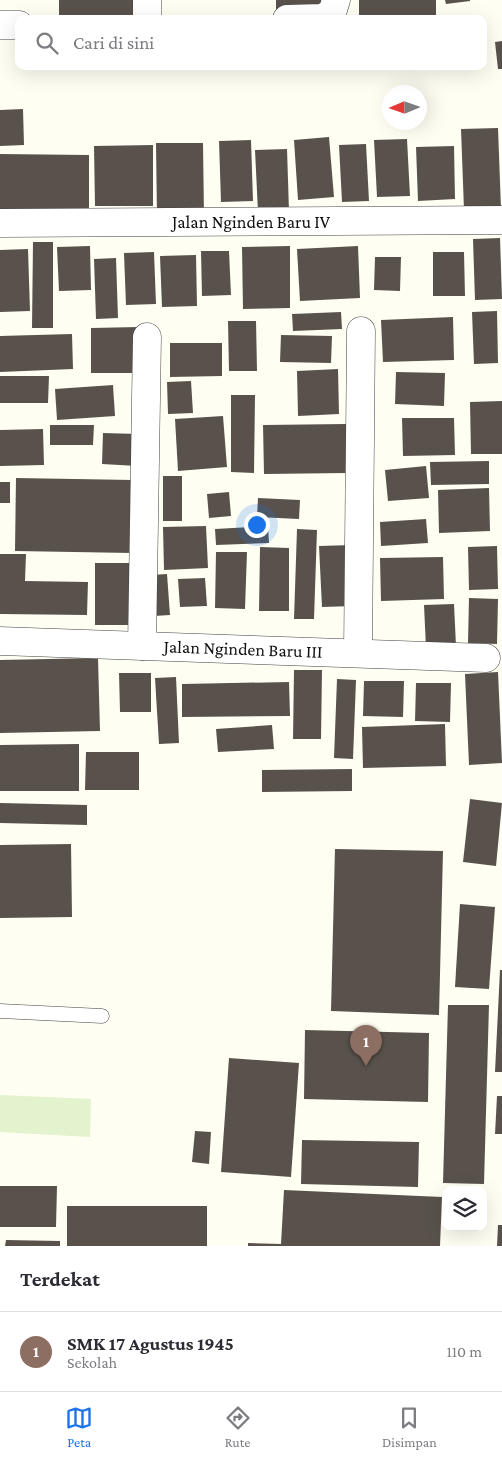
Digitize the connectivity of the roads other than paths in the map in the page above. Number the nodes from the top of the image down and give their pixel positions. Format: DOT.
graph roads {
  1 [pos="147,0"];
  2 [pos="336,0"];
  3 [pos="147,15"];
  4 [pos="328,15"];
  5 [pos="0,25"];
  6 [pos="15,25"];
  7 [pos="502,220"];
  8 [pos="0,223"];
  9 [pos="361,331"];
  10 [pos="147,337"];
  11 [pos="0,642"];
  12 [pos="142,646"];
  13 [pos="358,652"];
  14 [pos="486,658"];
  15 [pos="0,1011"];
  16 [pos="102,1016"];
  1 -- 3 [label="street"];
  2 -- 4 [label="street"];
  5 -- 6 [label="street"];
  7 -- 8 [label="street, Jalan Nginden Baru IV"];
  9 -- 13 [label="street"];
  10 -- 12 [label="street"];
  11 -- 12 [label="street, Jalan Nginden Baru III"];
  12 -- 13 [label="street, Jalan Nginden Baru III"];
  13 -- 14 [label="street, Jalan Nginden Baru III"];
  15 -- 16 [label="lane"];
}
